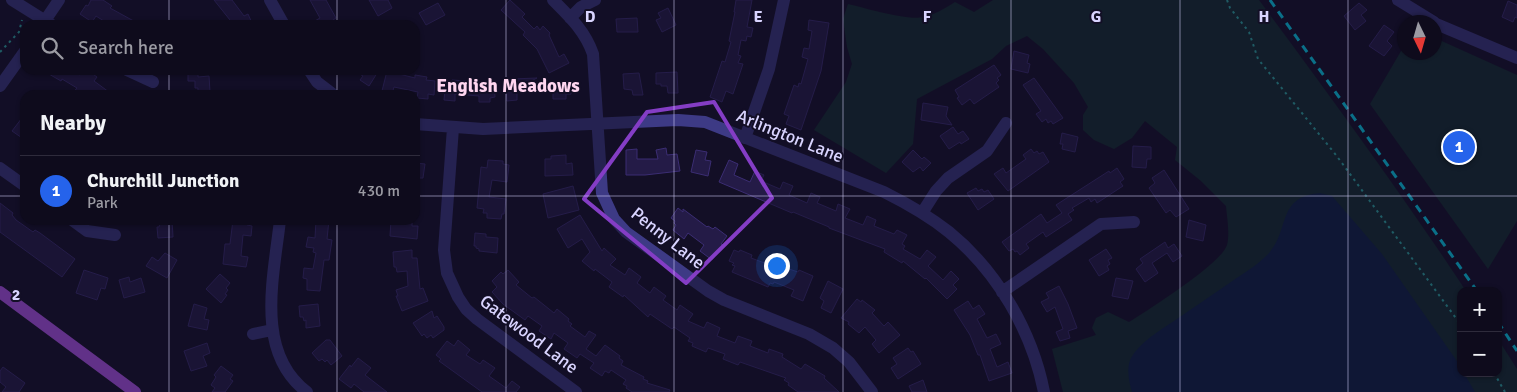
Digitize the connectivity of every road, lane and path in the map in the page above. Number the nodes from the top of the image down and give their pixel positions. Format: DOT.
graph roads {
  1 [pos="12,0"];
  2 [pos="59,0"];
  3 [pos="270,0"];
  4 [pos="553,0"];
  5 [pos="595,0"];
  6 [pos="784,0"];
  7 [pos="1227,0"];
  8 [pos="1398,0"];
  9 [pos="1421,15"];
  10 [pos="570,18"];
  11 [pos="41,20"];
  12 [pos="49,20"];
  13 [pos="281,20"];
  14 [pos="1442,26"];
  15 [pos="20,28"];
  16 [pos="0,52"];
  17 [pos="20,58"];
  18 [pos="1517,58"];
  19 [pos="138,75"];
  20 [pos="312,75"];
  21 [pos="153,82"];
  22 [pos="0,86"];
  23 [pos="327,90"];
  24 [pos="1006,123"];
  25 [pos="597,124"];
  26 [pos="420,125"];
  27 [pos="453,128"];
  28 [pos="745,138"];
  29 [pos="0,168"];
  30 [pos="20,182"];
  31 [pos="922,213"];
  32 [pos="1134,222"];
  33 [pos="79,225"];
  34 [pos="279,225"];
  35 [pos="115,235"];
  36 [pos="0,292"];
  37 [pos="1002,292"];
  38 [pos="1457,320"];
  39 [pos="272,330"];
  40 [pos="253,334"];
  41 [pos="1496,377"];
  42 [pos="135,392"];
  43 [pos="307,392"];
  44 [pos="576,392"];
  45 [pos="872,392"];
  46 [pos="1044,392"];
  47 [pos="1505,392"];
  1 -- 11 [label="street"];
  2 -- 12 [label="street"];
  3 -- 13 [label="street"];
  4 -- 10 [label="street, Penny Lane"];
  5 -- 10 [label="street"];
  6 -- 28 [label="street"];
  7 -- 38 [label="path"];
  8 -- 9 [label="street"];
  10 -- 25 [label="street, Penny Lane"];
  14 -- 18 [label="street"];
  15 -- 16 [label="path"];
  17 -- 22 [label="street"];
  19 -- 21 [label="street"];
  20 -- 23 [label="street"];
  24 -- 31 [label="street"];
  25 -- 27 [label="street, Arlington Lane"];
  25 -- 28 [label="street, Arlington Lane"];
  25 -- 45 [label="street, Penny Lane"];
  26 -- 27 [label="street, Arlington Lane"];
  27 -- 44 [label="street, Gatewood Lane"];
  28 -- 31 [label="street, Arlington Lane"];
  29 -- 30 [label="street"];
  31 -- 37 [label="street, Arlington Lane"];
  32 -- 37 [label="street"];
  33 -- 35 [label="street"];
  34 -- 39 [label="street"];
  36 -- 42 [label="main road"];
  37 -- 46 [label="street, Arlington Lane"];
  39 -- 40 [label="street"];
  39 -- 43 [label="street"];
  41 -- 47 [label="path"];
}
